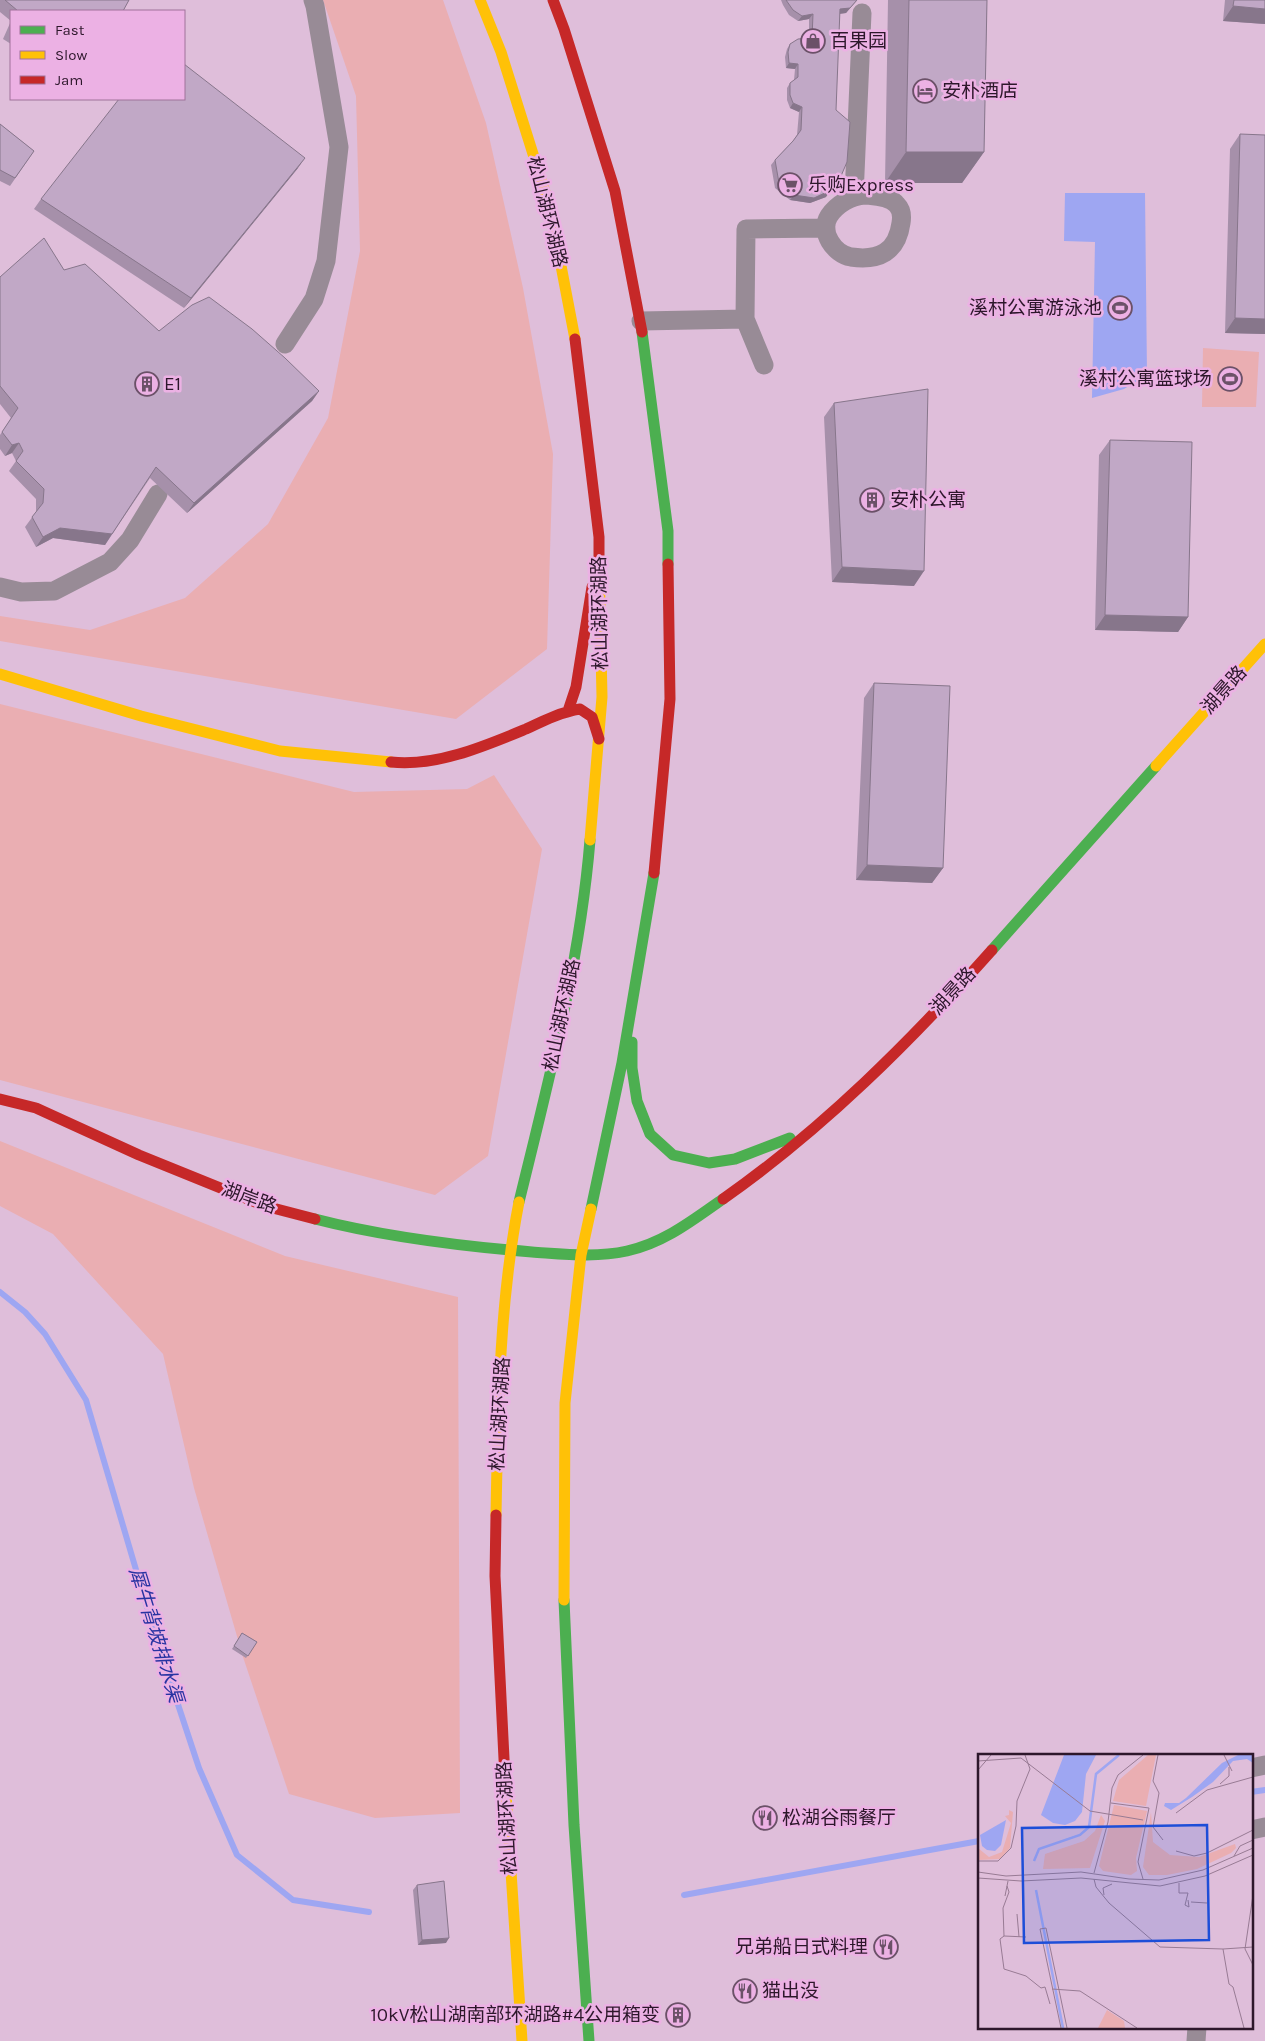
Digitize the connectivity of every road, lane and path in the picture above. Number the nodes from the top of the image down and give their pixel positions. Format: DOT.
graph roads {
  1 [pos="313,0"];
  2 [pos="480,0"];
  3 [pos="553,0"];
  4 [pos="563,0"];
  5 [pos="862,13"];
  6 [pos="564,29"];
  7 [pos="854,196"];
  8 [pos="826,228"];
  9 [pos="745,320"];
  10 [pos="641,321"];
  11 [pos="285,344"];
  12 [pos="764,365"];
  13 [pos="158,494"];
  14 [pos="599,537"];
  15 [pos="0,587"];
  16 [pos="1265,644"];
  17 [pos="0,674"];
  18 [pos="568,711"];
  19 [pos="598,739"];
  20 [pos="632,1004"];
  21 [pos="0,1099"];
  22 [pos="807,1132"];
  23 [pos="511,1250"];
  24 [pos="581,1255"];
  25 [pos="1265,1765"];
  26 [pos="1252,1768"];
  27 [pos="1265,1827"];
  28 [pos="1252,1830"];
  29 [pos="1196,2028"];
  30 [pos="522,2041"];
  31 [pos="589,2041"];
  32 [pos="1196,2041"];
  1 -- 11 [label="street"];
  2 -- 14 [label="main road, 松山湖环湖路"];
  3 -- 6 [label="main road"];
  4 -- 6 [label="street"];
  5 -- 7 [label="street"];
  6 -- 10 [label="main road"];
  7 -- 8 [label="street"];
  7 -- 8 [label="street"];
  8 -- 9 [label="street"];
  9 -- 10 [label="street"];
  9 -- 12 [label="street"];
  10 -- 20 [label="main road"];
  13 -- 15 [label="street"];
  14 -- 18 [label="main road"];
  14 -- 19 [label="main road, 松山湖环湖路"];
  16 -- 22 [label="main road, 湖景路"];
  17 -- 18 [label="main road"];
  18 -- 19 [label="main road"];
  19 -- 23 [label="main road, 松山湖环湖路"];
  20 -- 22 [label="main road"];
  20 -- 24 [label="main road"];
  21 -- 23 [label="main road, 湖岸路"];
  22 -- 24 [label="main road, 湖景路"];
  23 -- 24 [label="main road, 湖岸路"];
  23 -- 30 [label="main road, 松山湖环湖路"];
  24 -- 31 [label="main road"];
  25 -- 26 [label="street"];
  27 -- 28 [label="street"];
  29 -- 32 [label="street"];
}
